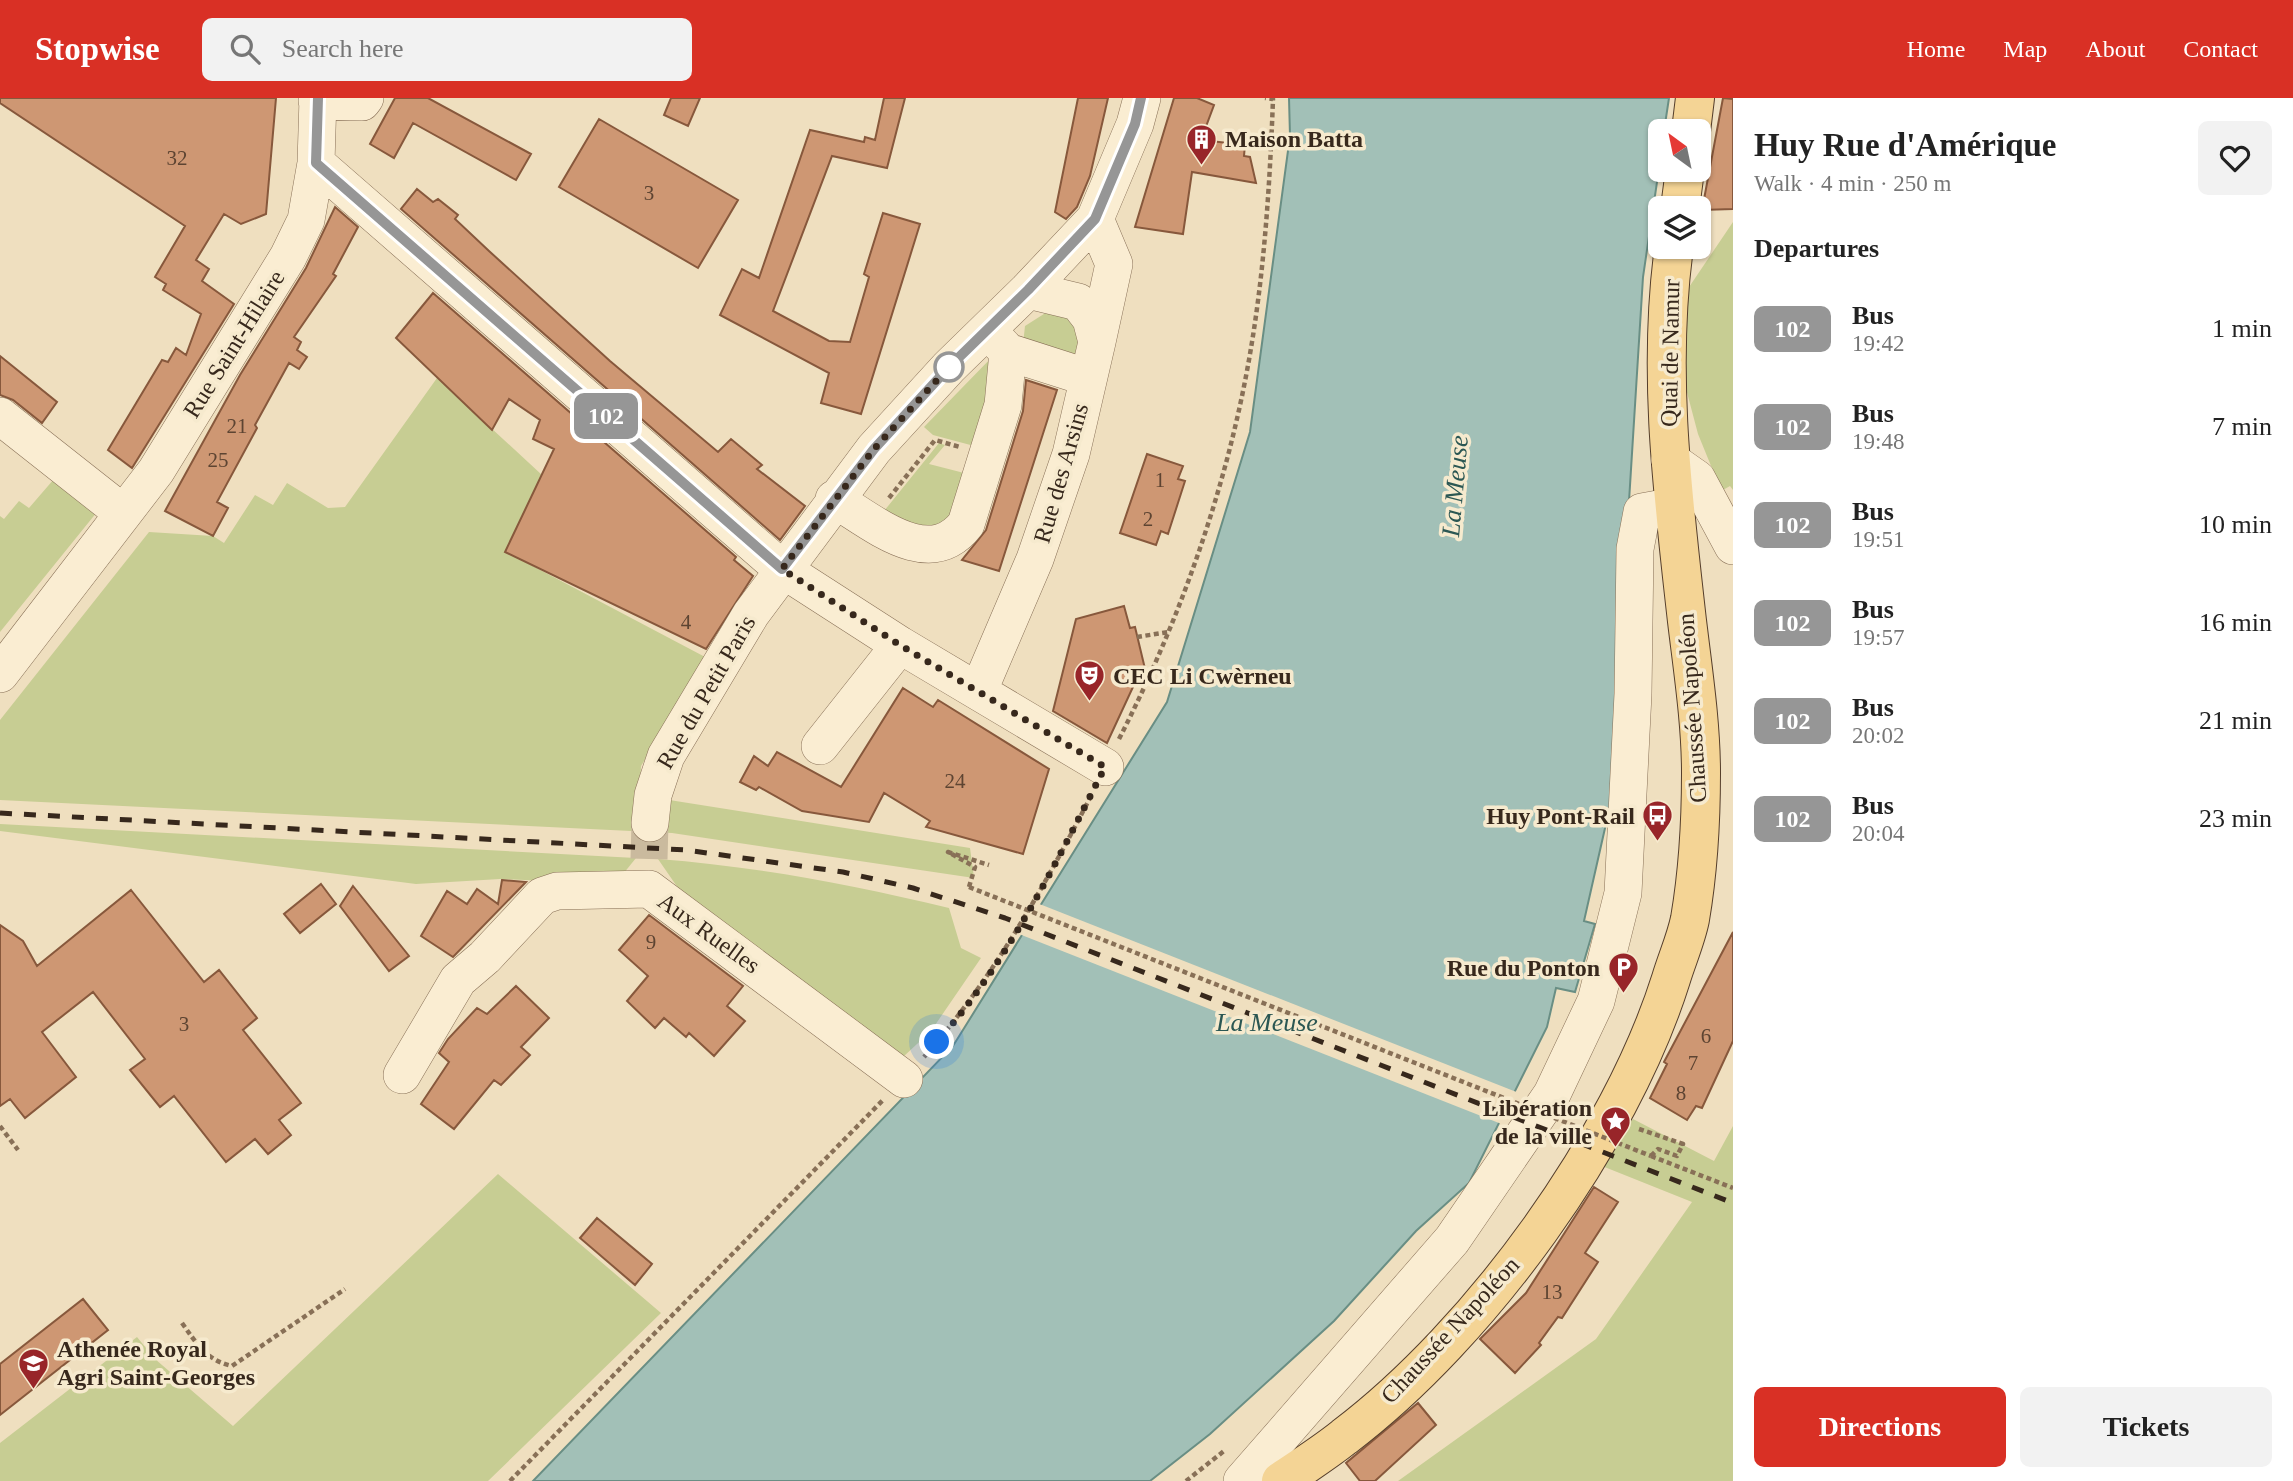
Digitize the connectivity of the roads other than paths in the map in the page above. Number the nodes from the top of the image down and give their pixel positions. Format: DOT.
graph roads {
  1 [pos="365,98"];
  2 [pos="1142,98"];
  3 [pos="1696,98"];
  4 [pos="317,100"];
  5 [pos="1693,119"];
  6 [pos="316,163"];
  7 [pos="1095,219"];
  8 [pos="1672,259"];
  9 [pos="1028,290"];
  10 [pos="998,341"];
  11 [pos="1097,342"];
  12 [pos="1087,377"];
  13 [pos="0,416"];
  14 [pos="1670,460"];
  15 [pos="834,499"];
  16 [pos="1675,506"];
  17 [pos="124,513"];
  18 [pos="1733,545"];
  19 [pos="782,569"];
  20 [pos="900,645"];
  21 [pos="0,674"];
  22 [pos="978,690"];
  23 [pos="820,746"];
  24 [pos="1105,767"];
  25 [pos="650,823"];
  26 [pos="402,1075"];
  27 [pos="904,1079"];
  28 [pos="1242,1481"];
  29 [pos="1281,1481"];
  1 -- 4 [label="street"];
  2 -- 7 [label="street"];
  3 -- 5 [label="main road"];
  4 -- 6 [label="street, Rue Saint-Hilaire"];
  6 -- 17 [label="street, Rue Saint-Hilaire"];
  6 -- 19 [label="street"];
  7 -- 9 [label="street, Rue du Petit Paris"];
  7 -- 11 [label="street, Rue des Arsins"];
  8 -- 14 [label="main road, Quai de Namur"];
  9 -- 10 [label="street, Rue du Petit Paris"];
  9 -- 11 [label="street"];
  10 -- 12 [label="street"];
  10 -- 15 [label="street, Rue du Petit Paris"];
  10 -- 15 [label="street"];
  11 -- 12 [label="street, Rue des Arsins"];
  12 -- 22 [label="street, Rue des Arsins"];
  13 -- 17 [label="street"];
  14 -- 16 [label="main road, Chaussée Napoléon"];
  14 -- 18 [label="street"];
  15 -- 19 [label="street, Rue du Petit Paris"];
  16 -- 28 [label="street"];
  16 -- 29 [label="main road, Chaussée Napoléon"];
  17 -- 21 [label="street, Rue Saint-Hilaire"];
  19 -- 20 [label="street"];
  19 -- 25 [label="street, Rue du Petit Paris"];
  20 -- 22 [label="street"];
  20 -- 23 [label="street"];
  22 -- 24 [label="street"];
  26 -- 27 [label="street, Aux Ruelles"];
}
